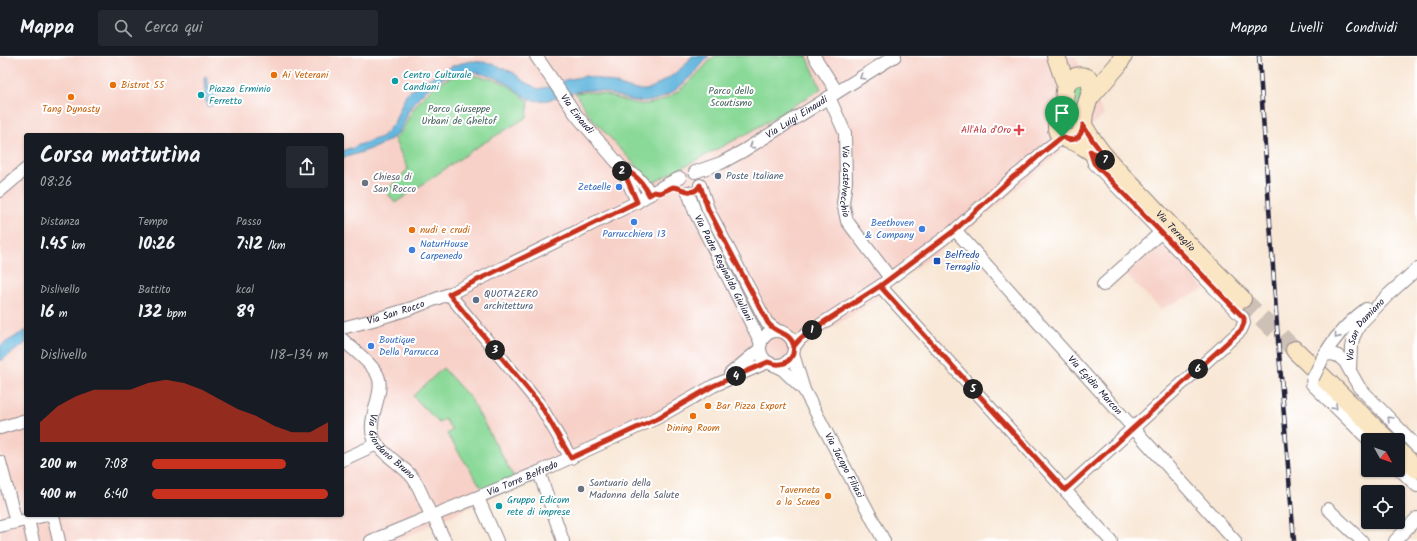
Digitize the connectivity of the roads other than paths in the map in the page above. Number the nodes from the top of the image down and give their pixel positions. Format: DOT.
graph roads {
  1 [pos="536,56"];
  2 [pos="814,56"];
  3 [pos="895,56"];
  4 [pos="1056,56"];
  5 [pos="1066,56"];
  6 [pos="1119,58"];
  7 [pos="1084,76"];
  8 [pos="1066,85"];
  9 [pos="833,95"];
  10 [pos="1090,96"];
  11 [pos="1083,125"];
  12 [pos="1067,138"];
  13 [pos="1090,151"];
  14 [pos="1109,162"];
  15 [pos="622,168"];
  16 [pos="24,171"];
  17 [pos="695,172"];
  18 [pos="700,185"];
  19 [pos="683,186"];
  20 [pos="0,191"];
  21 [pos="651,194"];
  22 [pos="637,202"];
  23 [pos="955,230"];
  24 [pos="1160,233"];
  25 [pos="1417,269"];
  26 [pos="890,278"];
  27 [pos="1103,285"];
  28 [pos="880,286"];
  29 [pos="449,294"];
  30 [pos="1388,294"];
  31 [pos="1242,299"];
  32 [pos="344,327"];
  33 [pos="778,331"];
  34 [pos="344,345"];
  35 [pos="761,346"];
  36 [pos="793,350"];
  37 [pos="1295,350"];
  38 [pos="1323,358"];
  39 [pos="771,364"];
  40 [pos="1350,370"];
  41 [pos="713,386"];
  42 [pos="806,392"];
  43 [pos="24,421"];
  44 [pos="1133,427"];
  45 [pos="0,428"];
  46 [pos="1362,433"];
  47 [pos="1380,433"];
  48 [pos="377,444"];
  49 [pos="1417,447"];
  50 [pos="571,458"];
  51 [pos="1405,458"];
  52 [pos="344,459"];
  53 [pos="0,462"];
  54 [pos="1417,469"];
  55 [pos="539,472"];
  56 [pos="1405,475"];
  57 [pos="1417,486"];
  58 [pos="1065,490"];
  59 [pos="478,498"];
  60 [pos="1328,510"];
  61 [pos="432,516"];
  62 [pos="38,517"];
  63 [pos="53,517"];
  64 [pos="1417,518"];
  65 [pos="28,519"];
  66 [pos="16,522"];
  67 [pos="0,526"];
  68 [pos="33,541"];
  69 [pos="59,541"];
  70 [pos="371,541"];
  71 [pos="445,541"];
  72 [pos="497,541"];
  73 [pos="563,541"];
  74 [pos="884,541"];
  75 [pos="1110,541"];
  76 [pos="1235,541"];
  77 [pos="1362,541"];
  78 [pos="1395,541"];
  1 -- 15 [label="street, Via Einaudi"];
  2 -- 9 [label="street, Via Castelvecchio"];
  3 -- 9 [label="street, Via Luigi Einaudi, one-way"];
  4 -- 8 [label="street"];
  5 -- 7 [label="street"];
  6 -- 7 [label="street"];
  6 -- 10 [label="street"];
  7 -- 8 [label="street"];
  7 -- 10 [label="street"];
  8 -- 12 [label="street"];
  9 -- 17 [label="street, Via Luigi Einaudi, one-way"];
  9 -- 26 [label="street, Via Castelvecchio"];
  10 -- 11 [label="street"];
  11 -- 12 [label="street"];
  11 -- 14 [label="street, Via Terraglio"];
  12 -- 13 [label="street, Via Terraglio"];
  12 -- 23 [label="street"];
  13 -- 14 [label="street, Via Terraglio"];
  13 -- 24 [label="street, Via Terraglio"];
  14 -- 31 [label="street, Via Terraglio"];
  15 -- 21 [label="street"];
  15 -- 22 [label="street"];
  16 -- 20 [label="street"];
  17 -- 18 [label="street"];
  17 -- 19 [label="street"];
  18 -- 19 [label="street"];
  18 -- 33 [label="street, Via Padre Reginaldo Giuliani"];
  19 -- 21 [label="street"];
  19 -- 35 [label="street, Via Padre Reginaldo Giuliani"];
  21 -- 22 [label="street"];
  22 -- 29 [label="street"];
  23 -- 26 [label="street"];
  23 -- 44 [label="street, Via Egidio Marcon"];
  24 -- 27 [label="street"];
  24 -- 44 [label="street, Via Terraglio"];
  25 -- 30 [label="street, Via San Damiano"];
  26 -- 28 [label="street"];
  28 -- 36 [label="street"];
  28 -- 58 [label="street"];
  29 -- 32 [label="street, Via San Rocco"];
  29 -- 50 [label="street"];
  30 -- 38 [label="street, Via San Damiano, one-way"];
  30 -- 40 [label="street, Via San Damiano"];
  33 -- 35 [label="street"];
  33 -- 36 [label="street"];
  34 -- 48 [label="street, Via Giordano Bruno"];
  35 -- 39 [label="street"];
  35 -- 41 [label="street, Via Torre Belfredo"];
  36 -- 39 [label="street"];
  36 -- 42 [label="street, Via Jacopo Filiasi"];
  37 -- 47 [label="street"];
  38 -- 40 [label="street"];
  38 -- 46 [label="street, one-way, bridge"];
  39 -- 41 [label="street, Via Torre Belfredo"];
  39 -- 42 [label="street, Via Jacopo Filiasi"];
  49 -- 40 [label="street, one-way"];
  41 -- 50 [label="street, Via Torre Belfredo"];
  42 -- 74 [label="street, Via Jacopo Filiasi"];
  43 -- 45 [label="street"];
  44 -- 58 [label="street"];
  44 -- 76 [label="street, Via Egidio Marcon"];
  48 -- 52 [label="street"];
  48 -- 61 [label="street, Via Giordano Bruno"];
  50 -- 55 [label="street, Via Torre Belfredo"];
  51 -- 54 [label="street"];
  53 -- 66 [label="street"];
  55 -- 59 [label="street, Via Torre Belfredo"];
  55 -- 73 [label="street"];
  56 -- 57 [label="street"];
  58 -- 75 [label="street"];
  59 -- 61 [label="street, Via Torre Belfredo"];
  59 -- 72 [label="street"];
  60 -- 77 [label="street"];
  61 -- 70 [label="street, Via Torre Belfredo"];
  61 -- 71 [label="street, Via Giordano Bruno"];
  62 -- 65 [label="street"];
  63 -- 69 [label="street"];
  64 -- 78 [label="street"];
  65 -- 66 [label="street"];
  65 -- 68 [label="street"];
  66 -- 67 [label="street"];
}
